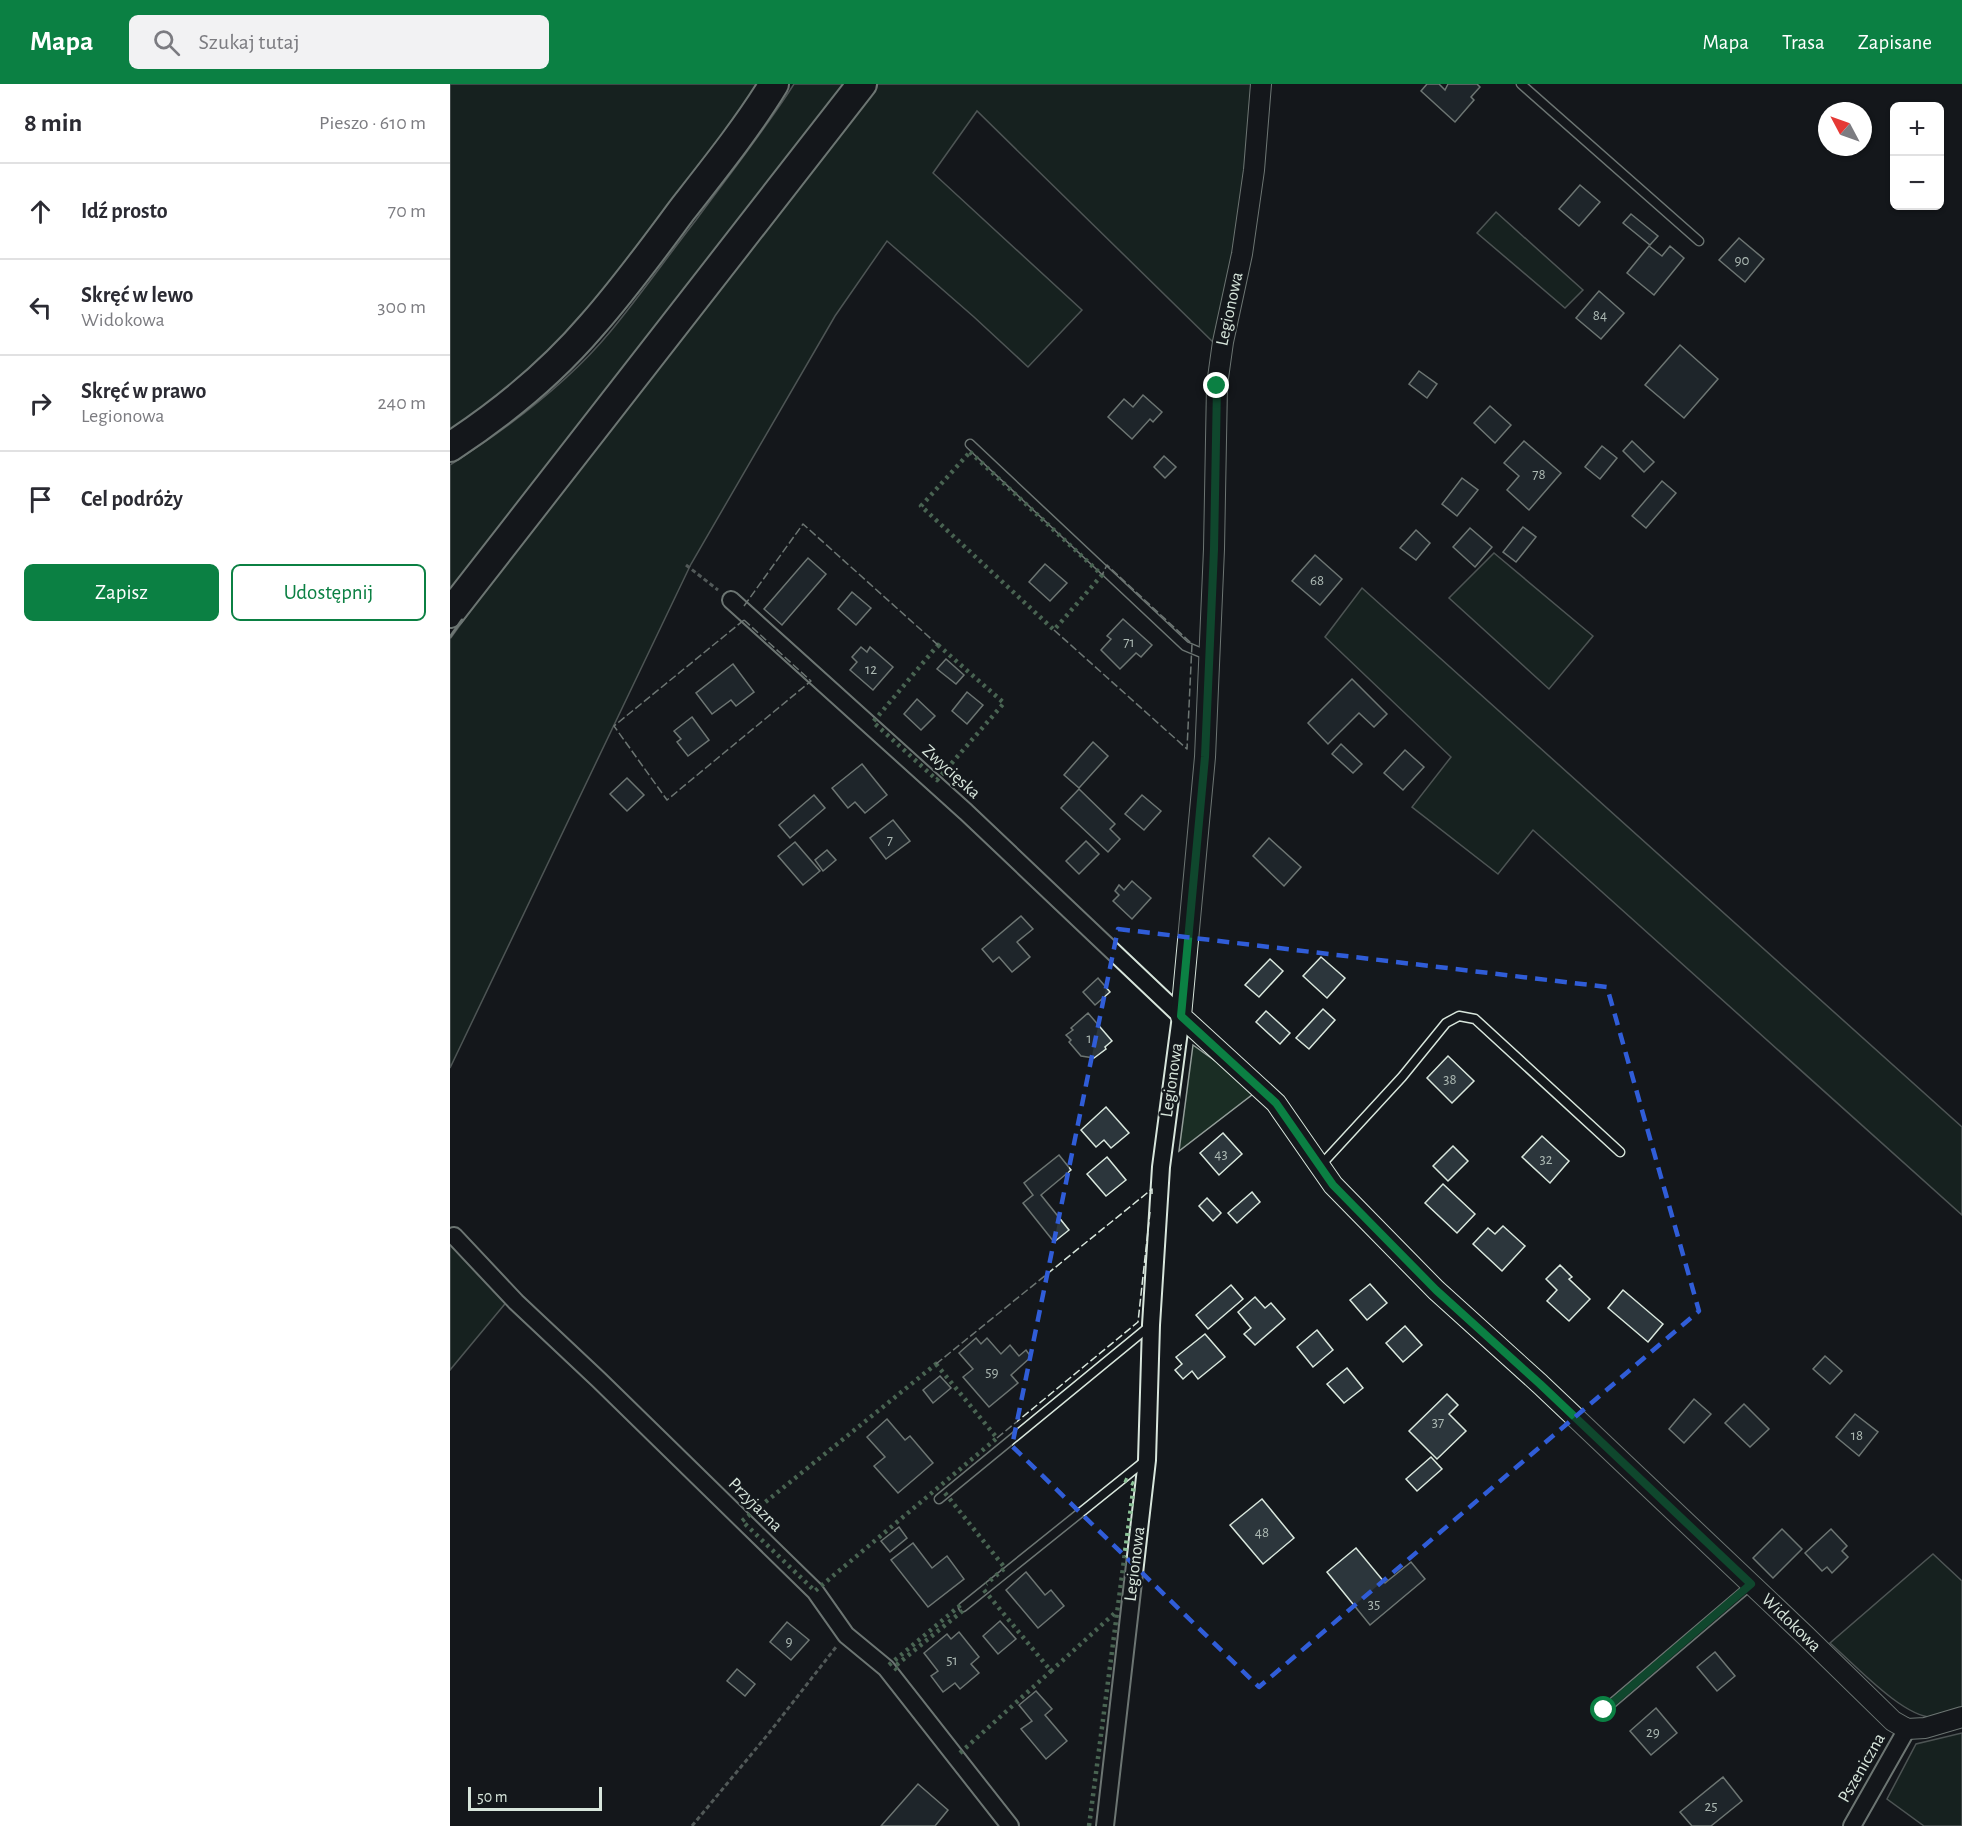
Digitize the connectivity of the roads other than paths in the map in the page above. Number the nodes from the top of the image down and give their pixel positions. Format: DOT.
graph roads {
  1 [pos="774,84"];
  2 [pos="861,84"];
  3 [pos="1261,84"];
  4 [pos="1521,84"];
  5 [pos="1699,241"];
  6 [pos="970,444"];
  7 [pos="450,447"];
  8 [pos="731,600"];
  9 [pos="450,613"];
  10 [pos="1210,656"];
  11 [pos="1181,1016"];
  12 [pos="1620,1152"];
  13 [pos="1320,1166"];
  14 [pos="452,1234"];
  15 [pos="1151,1325"];
  16 [pos="1147,1460"];
  17 [pos="939,1499"];
  18 [pos="1751,1584"];
  19 [pos="963,1607"];
  20 [pos="1604,1710"];
  21 [pos="1962,1717"];
  22 [pos="1906,1729"];
  23 [pos="1010,1826"];
  24 [pos="1105,1826"];
  25 [pos="1852,1826"];
  1 -- 7 [label="highway"];
  2 -- 9 [label="highway"];
  3 -- 10 [label="street, Legionowa"];
  4 -- 5 [label="lane"];
  6 -- 10 [label="lane"];
  8 -- 11 [label="street, Zwycięska"];
  10 -- 11 [label="street, Legionowa"];
  11 -- 13 [label="street, Widokowa"];
  11 -- 15 [label="street, Legionowa"];
  12 -- 13 [label="lane"];
  13 -- 18 [label="street, Widokowa"];
  14 -- 23 [label="street, Przyjazna"];
  15 -- 16 [label="street, Legionowa"];
  15 -- 17 [label="lane"];
  16 -- 19 [label="lane"];
  16 -- 24 [label="street, Legionowa"];
  18 -- 20 [label="lane"];
  18 -- 22 [label="street, Widokowa"];
  21 -- 22 [label="street"];
  22 -- 25 [label="street, Pszeniczna"];
}
